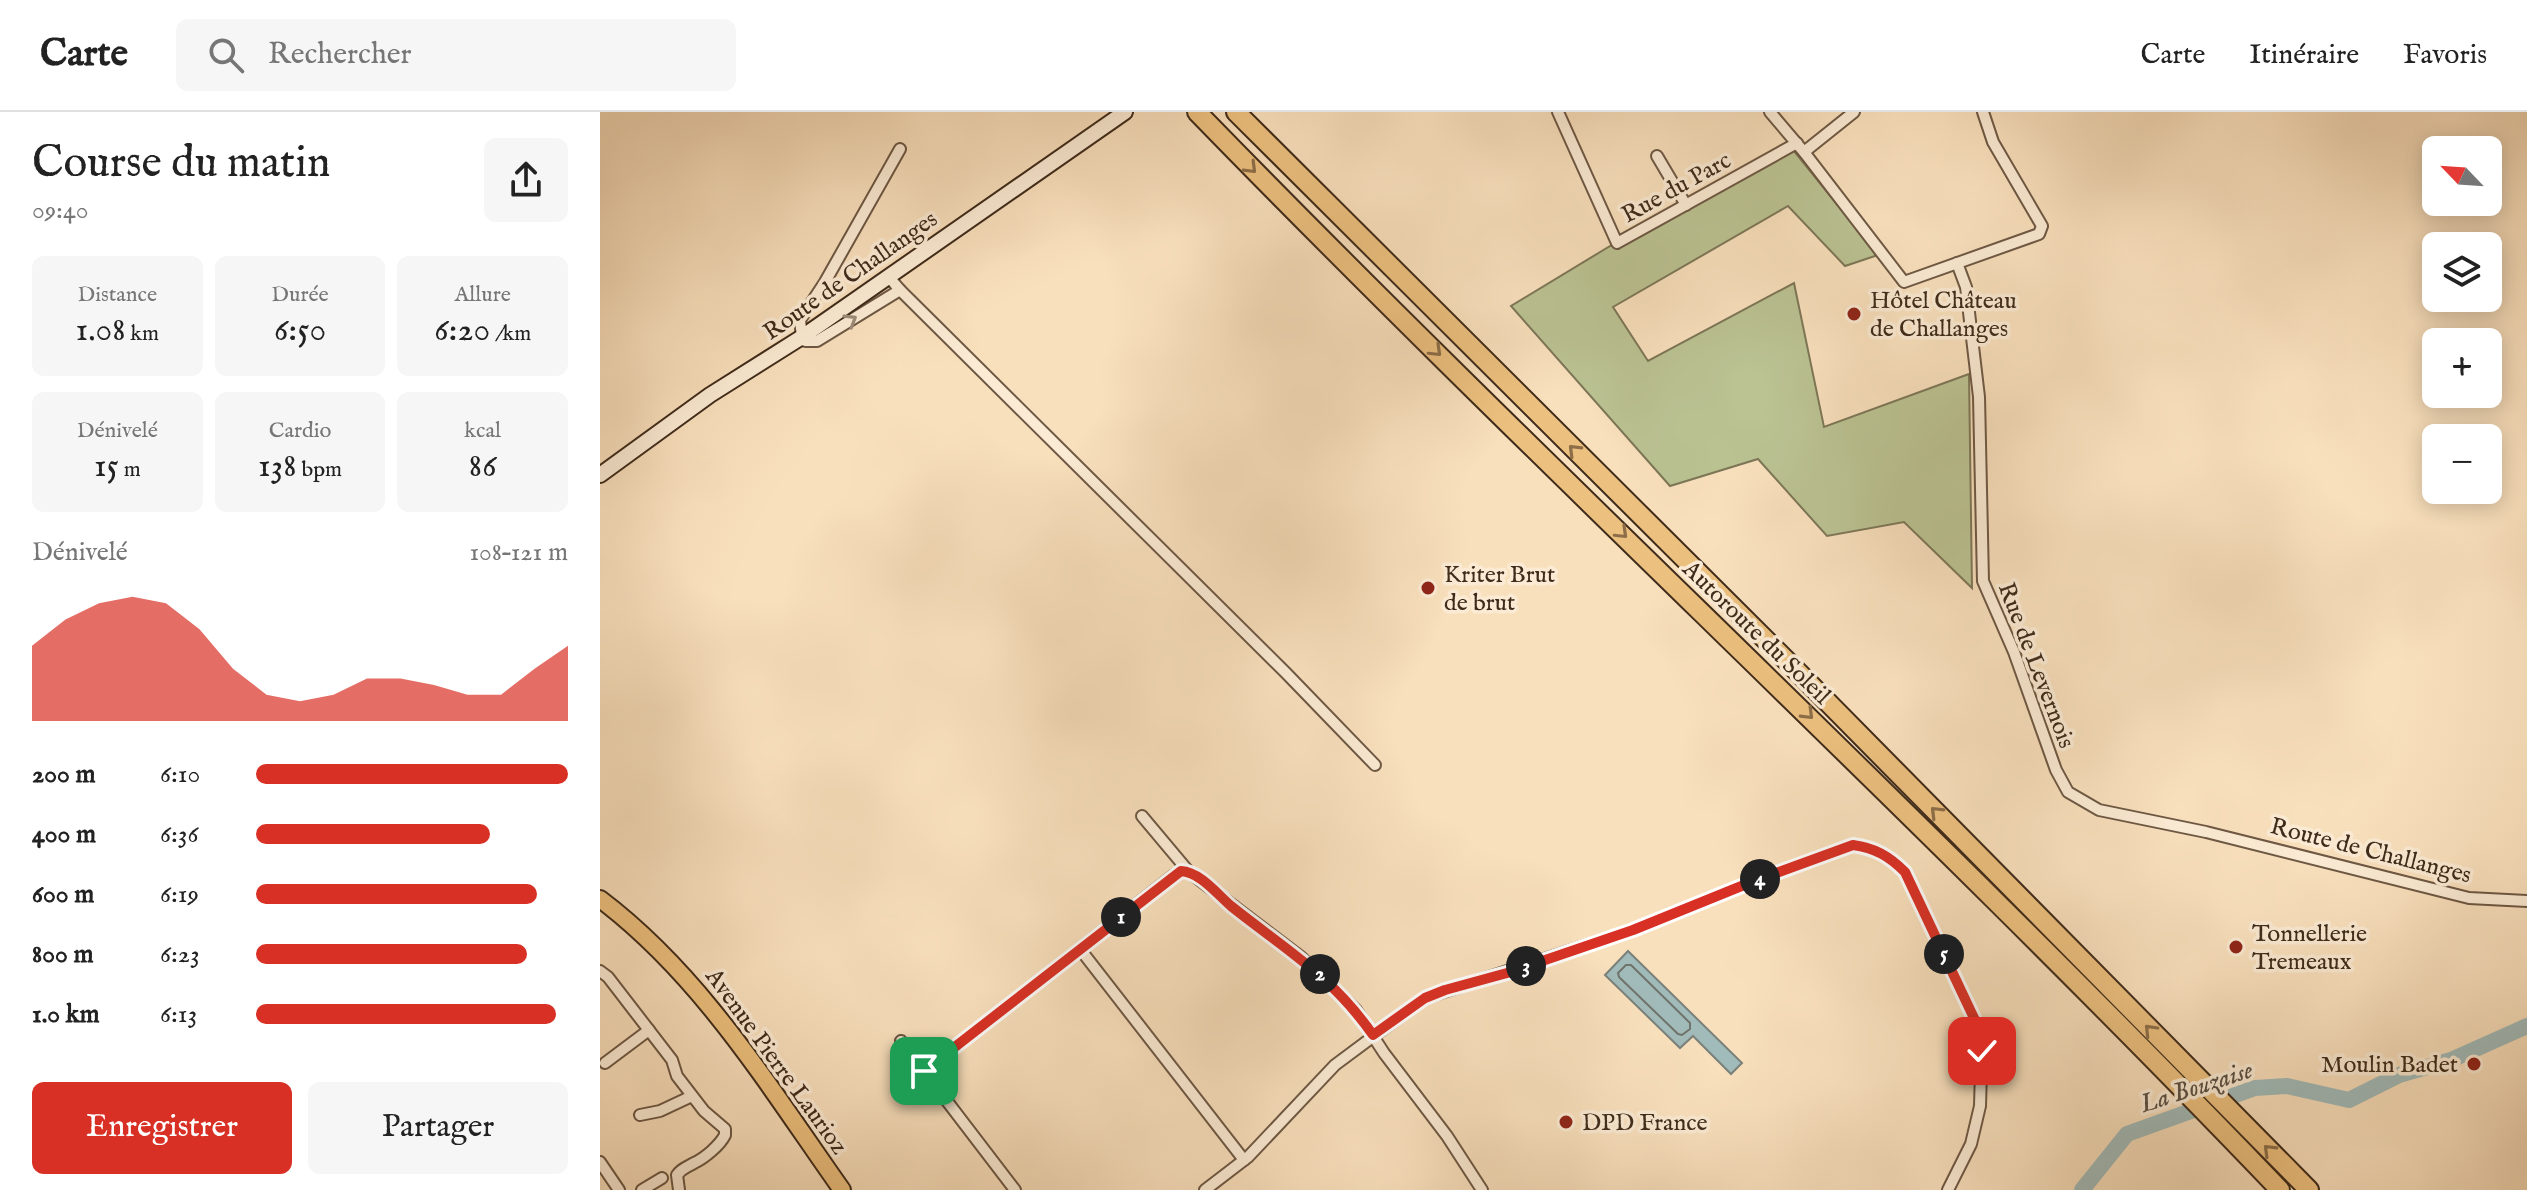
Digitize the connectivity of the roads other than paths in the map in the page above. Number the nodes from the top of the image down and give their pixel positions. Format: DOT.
graph roads {
  1 [pos="1125,112"];
  2 [pos="1197,112"];
  3 [pos="1236,112"];
  4 [pos="1558,112"];
  5 [pos="1770,112"];
  6 [pos="1854,112"];
  7 [pos="1985,113"];
  8 [pos="1800,147"];
  9 [pos="900,149"];
  10 [pos="1657,156"];
  11 [pos="1686,205"];
  12 [pos="1957,263"];
  13 [pos="888,276"];
  14 [pos="900,290"];
  15 [pos="802,337"];
  16 [pos="600,475"];
  17 [pos="1375,765"];
  18 [pos="1142,816"];
  19 [pos="2206,832"];
  20 [pos="1189,872"];
  21 [pos="600,899"];
  22 [pos="2527,901"];
  23 [pos="1080,949"];
  24 [pos="601,972"];
  25 [pos="649,1030"];
  26 [pos="1373,1035"];
  27 [pos="901,1041"];
  28 [pos="605,1063"];
  29 [pos="924,1071"];
  30 [pos="2198,1091"];
  31 [pos="692,1096"];
  32 [pos="640,1115"];
  33 [pos="1244,1160"];
  34 [pos="600,1162"];
  35 [pos="662,1178"];
  36 [pos="619,1190"];
  37 [pos="642,1190"];
  38 [pos="679,1190"];
  39 [pos="842,1190"];
  40 [pos="1015,1190"];
  41 [pos="1205,1190"];
  42 [pos="1482,1190"];
  43 [pos="1948,1190"];
  44 [pos="2280,1190"];
  45 [pos="2309,1190"];
  1 -- 13 [label="street, Route de Challanges"];
  2 -- 30 [label="highway, Autoroute du Soleil, one-way"];
  30 -- 3 [label="highway, Autoroute du Soleil, one-way"];
  4 -- 11 [label="street, Rue du Parc"];
  5 -- 8 [label="street"];
  6 -- 8 [label="street, Rue du Parc"];
  7 -- 12 [label="street"];
  8 -- 11 [label="street, Rue du Parc"];
  8 -- 12 [label="street"];
  9 -- 15 [label="street"];
  10 -- 11 [label="street"];
  12 -- 19 [label="street, Rue de Levernois"];
  13 -- 14 [label="street"];
  13 -- 15 [label="street, Route de Challanges"];
  15 -- 14 [label="street, one-way"];
  14 -- 17 [label="street"];
  15 -- 16 [label="street, Route de Challanges"];
  18 -- 20 [label="street"];
  19 -- 22 [label="street, Route de Challanges"];
  20 -- 23 [label="street"];
  20 -- 26 [label="street"];
  21 -- 39 [label="main road, Avenue Pierre Laurioz"];
  23 -- 29 [label="street"];
  23 -- 33 [label="street"];
  24 -- 25 [label="street"];
  25 -- 28 [label="street"];
  25 -- 31 [label="street"];
  26 -- 33 [label="street"];
  26 -- 42 [label="street"];
  26 -- 43 [label="street"];
  27 -- 29 [label="street"];
  29 -- 40 [label="street"];
  30 -- 44 [label="highway, Autoroute du Soleil"];
  45 -- 30 [label="highway, Autoroute du Soleil, one-way"];
  31 -- 32 [label="street"];
  31 -- 38 [label="street"];
  33 -- 41 [label="street"];
  34 -- 36 [label="street"];
  35 -- 37 [label="street"];
}
